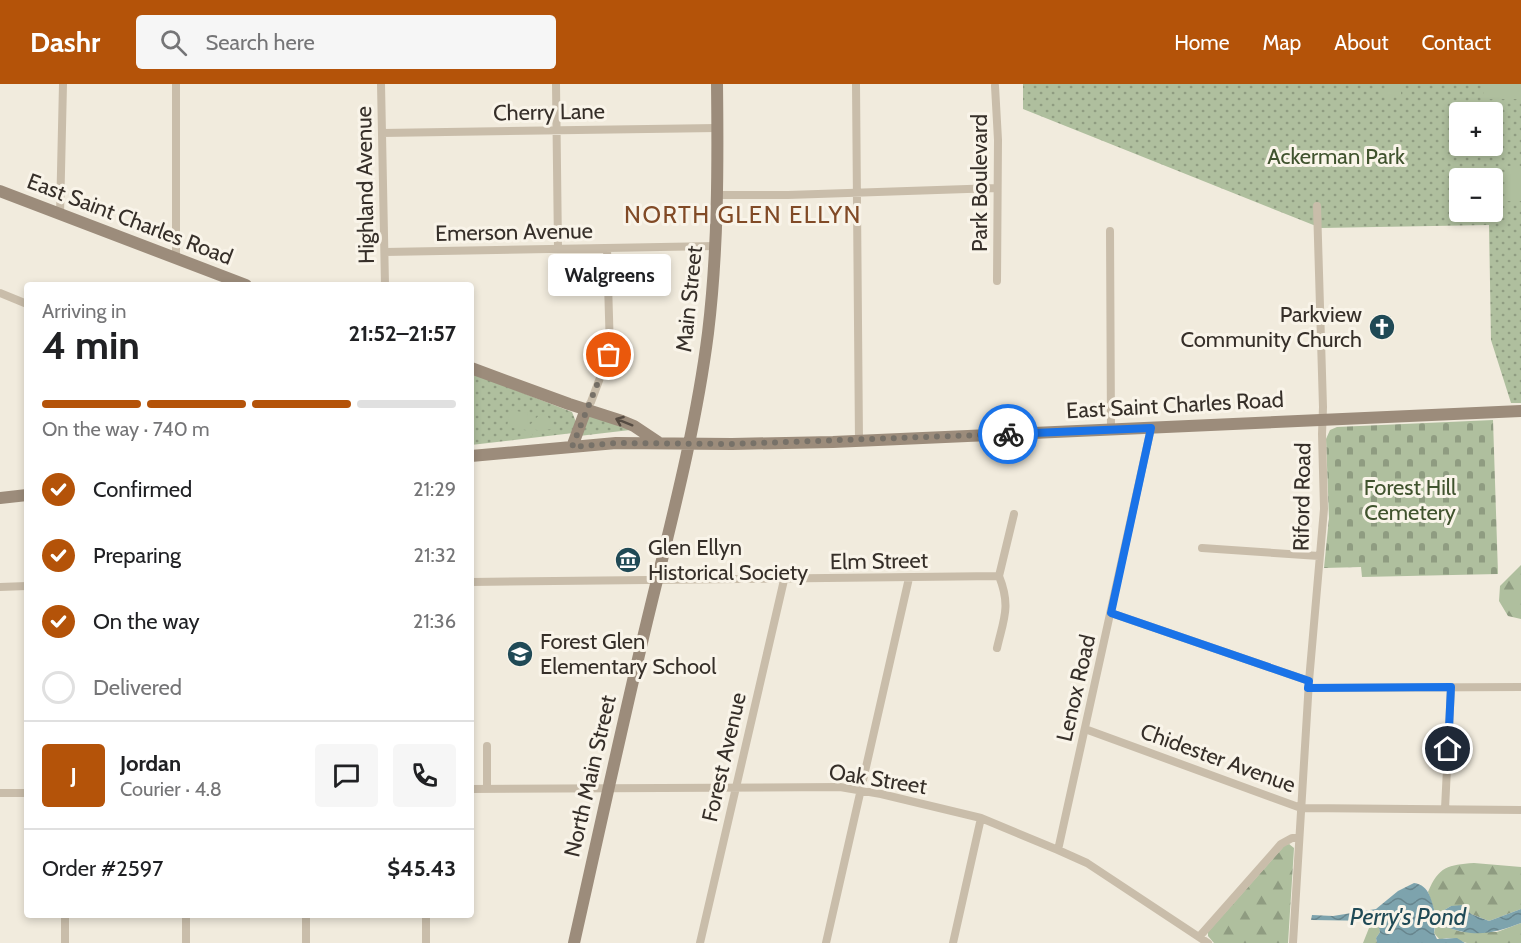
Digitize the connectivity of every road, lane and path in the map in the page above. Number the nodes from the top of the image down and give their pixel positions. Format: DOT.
graph roads {
  1 [pos="63,84"];
  2 [pos="176,84"];
  3 [pos="381,84"];
  4 [pos="556,84"];
  5 [pos="717,84"];
  6 [pos="856,84"];
  7 [pos="995,86"];
  8 [pos="717,128"];
  9 [pos="556,130"];
  10 [pos="382,133"];
  11 [pos="997,188"];
  12 [pos="0,191"];
  13 [pos="858,193"];
  14 [pos="717,195"];
  15 [pos="1317,206"];
  16 [pos="60,214"];
  17 [pos="1110,231"];
  18 [pos="716,246"];
  19 [pos="558,248"];
  20 [pos="608,248"];
  21 [pos="385,252"];
  22 [pos="176,259"];
  23 [pos="997,281"];
  24 [pos="238,282"];
  25 [pos="385,282"];
  26 [pos="0,293"];
  27 [pos="24,303"];
  28 [pos="474,369"];
  29 [pos="586,410"];
  30 [pos="1521,411"];
  31 [pos="1323,420"];
  32 [pos="1151,428"];
  33 [pos="1111,429"];
  34 [pos="859,441"];
  35 [pos="658,443"];
  36 [pos="688,444"];
  37 [pos="572,447"];
  38 [pos="474,456"];
  39 [pos="24,495"];
  40 [pos="0,498"];
  41 [pos="1014,514"];
  42 [pos="1202,548"];
  43 [pos="1319,556"];
  44 [pos="999,576"];
  45 [pos="909,578"];
  46 [pos="657,580"];
  47 [pos="784,580"];
  48 [pos="474,582"];
  49 [pos="0,586"];
  50 [pos="24,586"];
  51 [pos="1111,613"];
  52 [pos="997,648"];
  53 [pos="1308,685"];
  54 [pos="1451,687"];
  55 [pos="1521,687"];
  56 [pos="1085,729"];
  57 [pos="487,746"];
  58 [pos="609,787"];
  59 [pos="735,788"];
  60 [pos="474,789"];
  61 [pos="487,789"];
  62 [pos="861,791"];
  63 [pos="0,793"];
  64 [pos="24,793"];
  65 [pos="1301,808"];
  66 [pos="1445,808"];
  67 [pos="1521,810"];
  68 [pos="981,818"];
  69 [pos="1299,838"];
  70 [pos="1058,850"];
  71 [pos="65,918"];
  72 [pos="186,918"];
  73 [pos="306,918"];
  74 [pos="426,918"];
  75 [pos="1199,937"];
  76 [pos="65,943"];
  77 [pos="186,943"];
  78 [pos="306,943"];
  79 [pos="426,943"];
  80 [pos="574,943"];
  81 [pos="700,943"];
  82 [pos="826,943"];
  83 [pos="952,943"];
  84 [pos="1208,943"];
  85 [pos="1293,943"];
  1 -- 16 [label="street"];
  2 -- 22 [label="street"];
  3 -- 10 [label="street, Highland Avenue"];
  4 -- 9 [label="street"];
  5 -- 8 [label="street, Main Street"];
  6 -- 13 [label="street"];
  7 -- 11 [label="street, Park Boulevard"];
  8 -- 9 [label="street, Cherry Lane"];
  8 -- 14 [label="street, Main Street"];
  9 -- 10 [label="street, Cherry Lane"];
  9 -- 19 [label="street"];
  10 -- 21 [label="street, Highland Avenue"];
  11 -- 13 [label="street"];
  11 -- 23 [label="street, Park Boulevard"];
  12 -- 16 [label="street, East Saint Charles Road"];
  13 -- 14 [label="street"];
  13 -- 34 [label="street"];
  14 -- 18 [label="street, Main Street"];
  15 -- 31 [label="street, Riford Road"];
  16 -- 22 [label="street, East Saint Charles Road"];
  17 -- 33 [label="street"];
  18 -- 20 [label="street, Emerson Avenue"];
  18 -- 36 [label="street, Main Street"];
  19 -- 20 [label="street, Emerson Avenue"];
  19 -- 21 [label="street, Emerson Avenue"];
  20 -- 29 [label="street"];
  21 -- 25 [label="street, Highland Avenue"];
  22 -- 24 [label="street, East Saint Charles Road"];
  26 -- 27 [label="street"];
  28 -- 29 [label="street"];
  35 -- 29 [label="street, one-way"];
  29 -- 37 [label="street"];
  30 -- 31 [label="street, East Saint Charles Road"];
  31 -- 32 [label="street, East Saint Charles Road"];
  31 -- 43 [label="street, Riford Road"];
  32 -- 33 [label="street, East Saint Charles Road"];
  32 -- 51 [label="street, Lenox Road"];
  33 -- 34 [label="street, East Saint Charles Road"];
  34 -- 36 [label="street, East Saint Charles Road"];
  35 -- 36 [label="street, East Saint Charles Road"];
  35 -- 37 [label="street, East Saint Charles Road"];
  36 -- 46 [label="street, North Main Street"];
  37 -- 38 [label="street, East Saint Charles Road"];
  39 -- 40 [label="street"];
  41 -- 44 [label="street"];
  42 -- 43 [label="street"];
  43 -- 53 [label="street, Riford Road"];
  44 -- 45 [label="street, Elm Street"];
  44 -- 52 [label="street"];
  45 -- 47 [label="street, Elm Street"];
  45 -- 62 [label="street"];
  46 -- 47 [label="street, Elm Street"];
  46 -- 48 [label="street, Elm Street"];
  46 -- 58 [label="street, North Main Street"];
  47 -- 59 [label="street, Forest Avenue"];
  49 -- 50 [label="street"];
  51 -- 53 [label="street"];
  51 -- 56 [label="street, Lenox Road"];
  53 -- 54 [label="street"];
  53 -- 65 [label="street, Riford Road"];
  54 -- 55 [label="street"];
  54 -- 66 [label="street"];
  56 -- 65 [label="street, Chidester Avenue"];
  56 -- 70 [label="street, Lenox Road"];
  57 -- 61 [label="street"];
  58 -- 59 [label="street, Oak Street"];
  58 -- 61 [label="street, Oak Street"];
  58 -- 80 [label="street, North Main Street"];
  59 -- 62 [label="street, Oak Street"];
  59 -- 81 [label="street, Forest Avenue"];
  60 -- 61 [label="street, Oak Street"];
  62 -- 68 [label="street, Oak Street"];
  62 -- 82 [label="street"];
  63 -- 64 [label="street"];
  65 -- 66 [label="street, Chidester Avenue"];
  65 -- 69 [label="street"];
  66 -- 67 [label="street, Chidester Avenue"];
  68 -- 70 [label="street, Oak Street"];
  68 -- 83 [label="street"];
  69 -- 75 [label="street"];
  69 -- 85 [label="street"];
  70 -- 75 [label="street, Oak Street"];
  71 -- 76 [label="street"];
  72 -- 77 [label="street"];
  73 -- 78 [label="street"];
  74 -- 79 [label="street"];
  75 -- 84 [label="street, Oak Street"];
}
